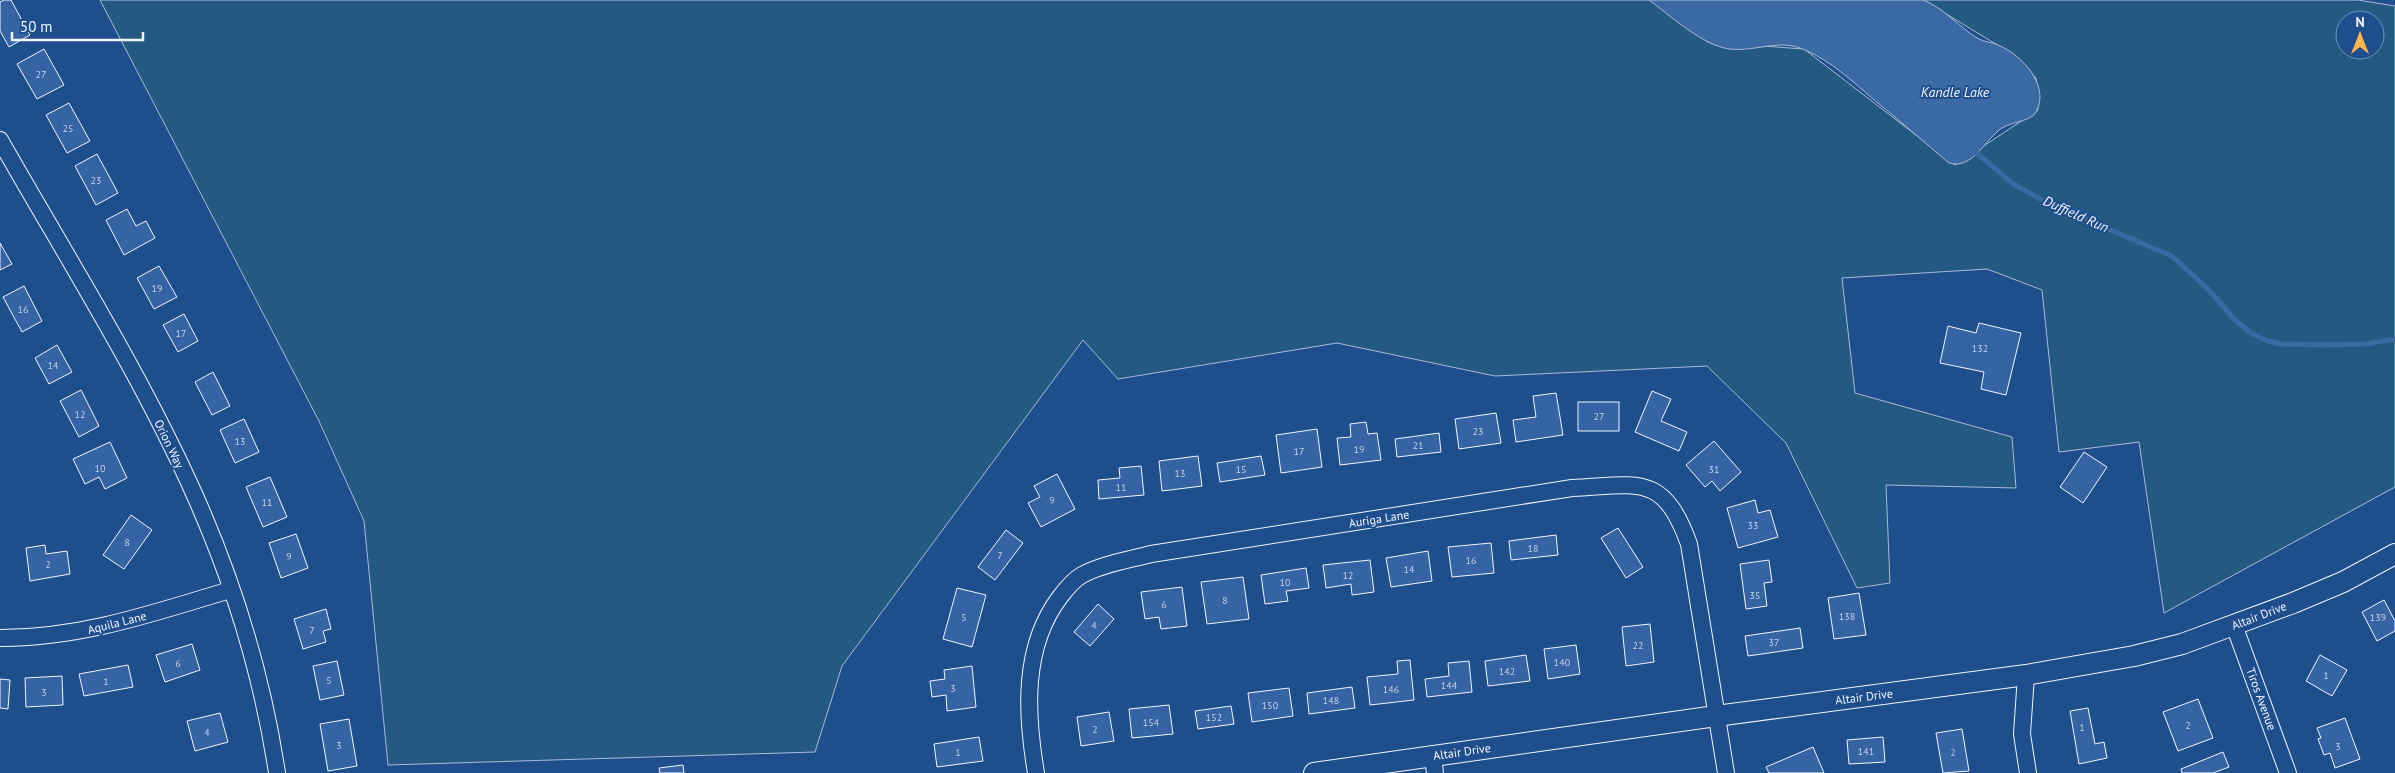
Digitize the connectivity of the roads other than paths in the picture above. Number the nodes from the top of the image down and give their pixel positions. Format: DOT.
graph roads {
  1 [pos="0,140"];
  2 [pos="2395,554"];
  3 [pos="230,590"];
  4 [pos="2234,625"];
  5 [pos="0,638"];
  6 [pos="2026,675"];
  7 [pos="1716,716"];
  8 [pos="1434,764"];
  9 [pos="277,773"];
  10 [pos="1036,773"];
  11 [pos="1314,773"];
  12 [pos="1726,773"];
  13 [pos="2028,773"];
  14 [pos="2288,773"];
  1 -- 3 [label="street, Orion Way"];
  2 -- 4 [label="street, Altair Drive"];
  3 -- 5 [label="street, Aquila Lane"];
  3 -- 9 [label="street, Orion Way"];
  4 -- 6 [label="street, Altair Drive"];
  4 -- 14 [label="street, Tiros Avenue"];
  6 -- 7 [label="street, Altair Drive"];
  6 -- 13 [label="street"];
  7 -- 8 [label="street, Altair Drive"];
  7 -- 10 [label="street, Auriga Lane"];
  7 -- 12 [label="street, Auriga Lane"];
  8 -- 11 [label="street, Altair Drive"];
}
